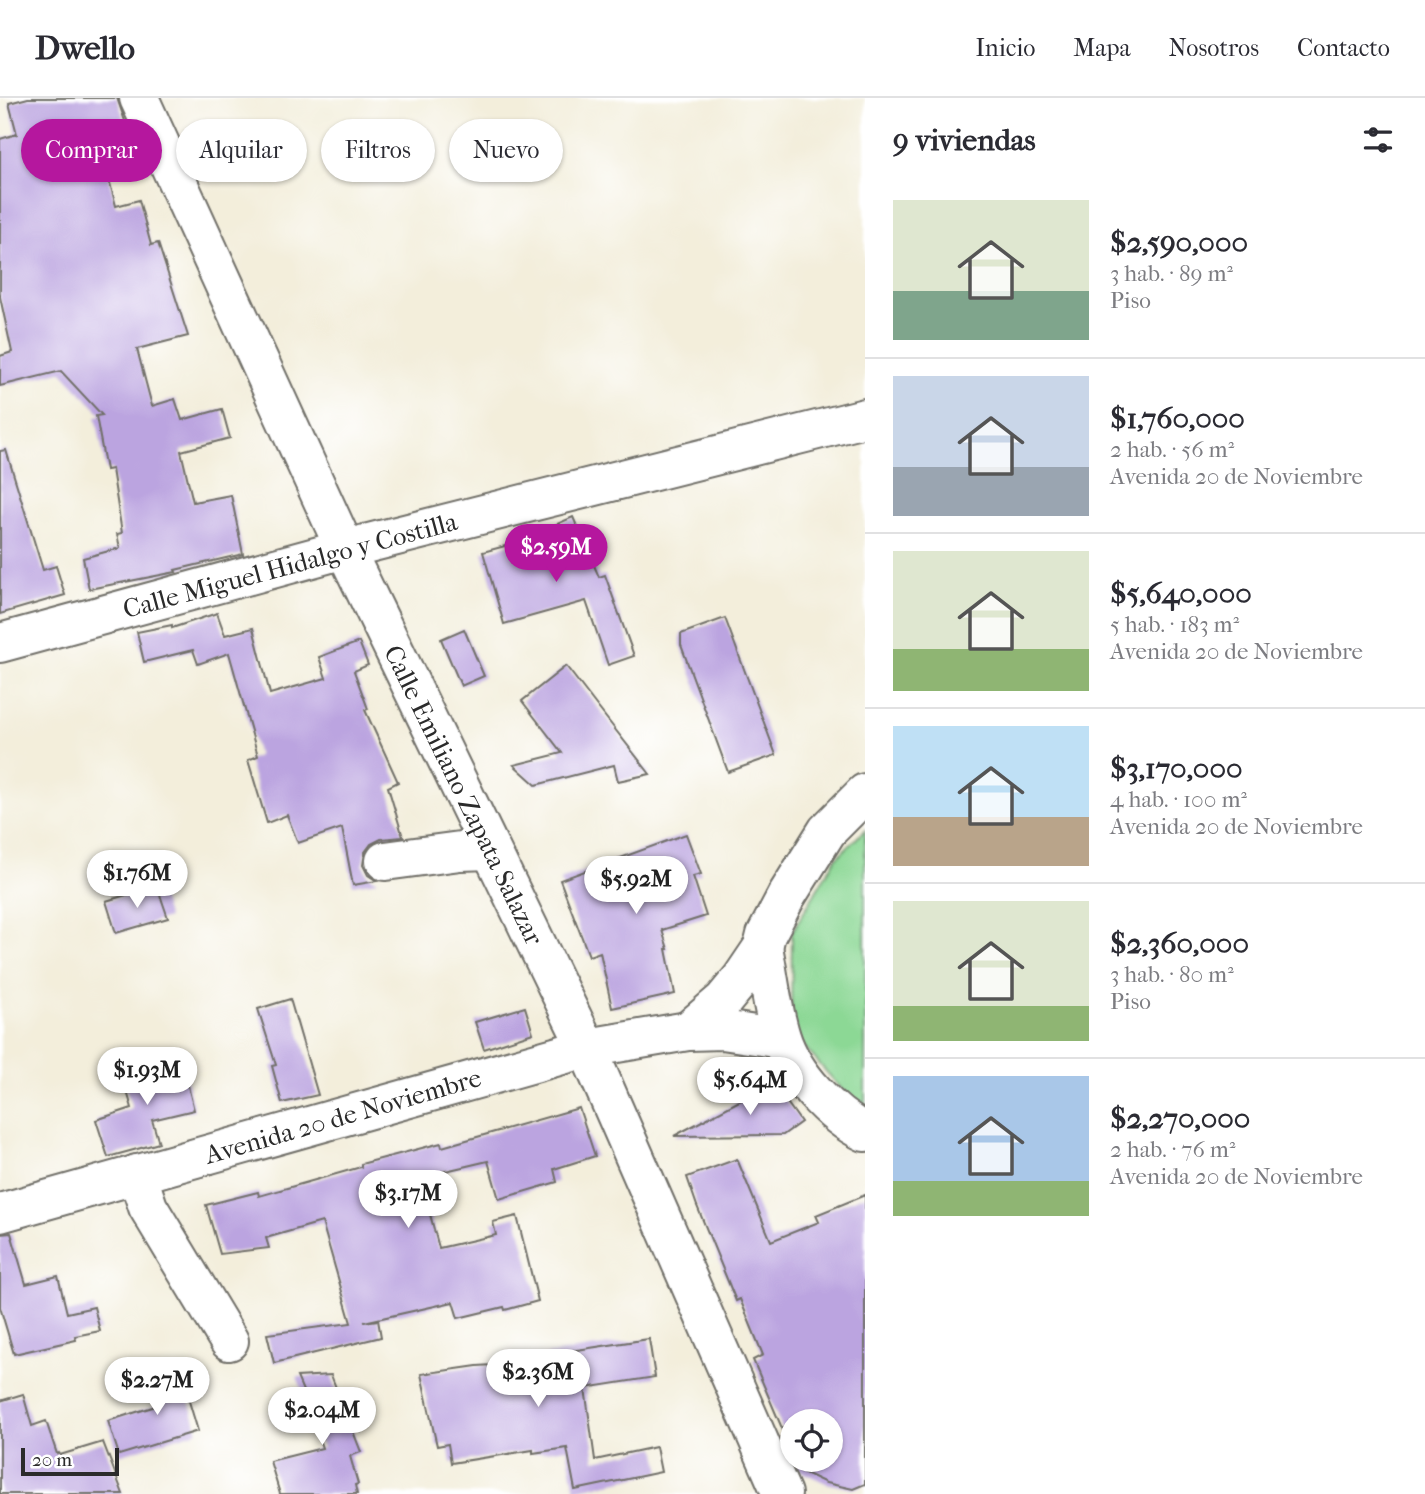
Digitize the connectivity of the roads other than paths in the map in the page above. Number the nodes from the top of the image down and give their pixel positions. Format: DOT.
graph roads {
  1 [pos="139,98"];
  2 [pos="865,418"];
  3 [pos="345,550"];
  4 [pos="0,643"];
  5 [pos="865,793"];
  6 [pos="490,850"];
  7 [pos="385,862"];
  8 [pos="763,947"];
  9 [pos="688,1031"];
  10 [pos="781,1038"];
  11 [pos="587,1048"];
  12 [pos="865,1132"];
  13 [pos="137,1174"];
  14 [pos="0,1213"];
  15 [pos="229,1341"];
  16 [pos="782,1494"];
  1 -- 3 [label="street, Calle Emiliano Zapata Salazar"];
  2 -- 3 [label="street, Calle Miguel Hidalgo y Costilla"];
  3 -- 4 [label="street, Calle Miguel Hidalgo y Costilla"];
  3 -- 6 [label="street, Calle Emiliano Zapata Salazar"];
  5 -- 8 [label="street"];
  6 -- 7 [label="street"];
  6 -- 11 [label="street, Calle Emiliano Zapata Salazar"];
  8 -- 9 [label="street"];
  8 -- 10 [label="street"];
  9 -- 10 [label="street, Avenida 20 de Noviembre"];
  9 -- 11 [label="street, Avenida 20 de Noviembre"];
  10 -- 12 [label="street"];
  11 -- 13 [label="street, Avenida 20 de Noviembre"];
  11 -- 16 [label="street, Calle Emiliano Zapata Salazar"];
  13 -- 14 [label="street, Avenida 20 de Noviembre"];
  13 -- 15 [label="street"];
}
